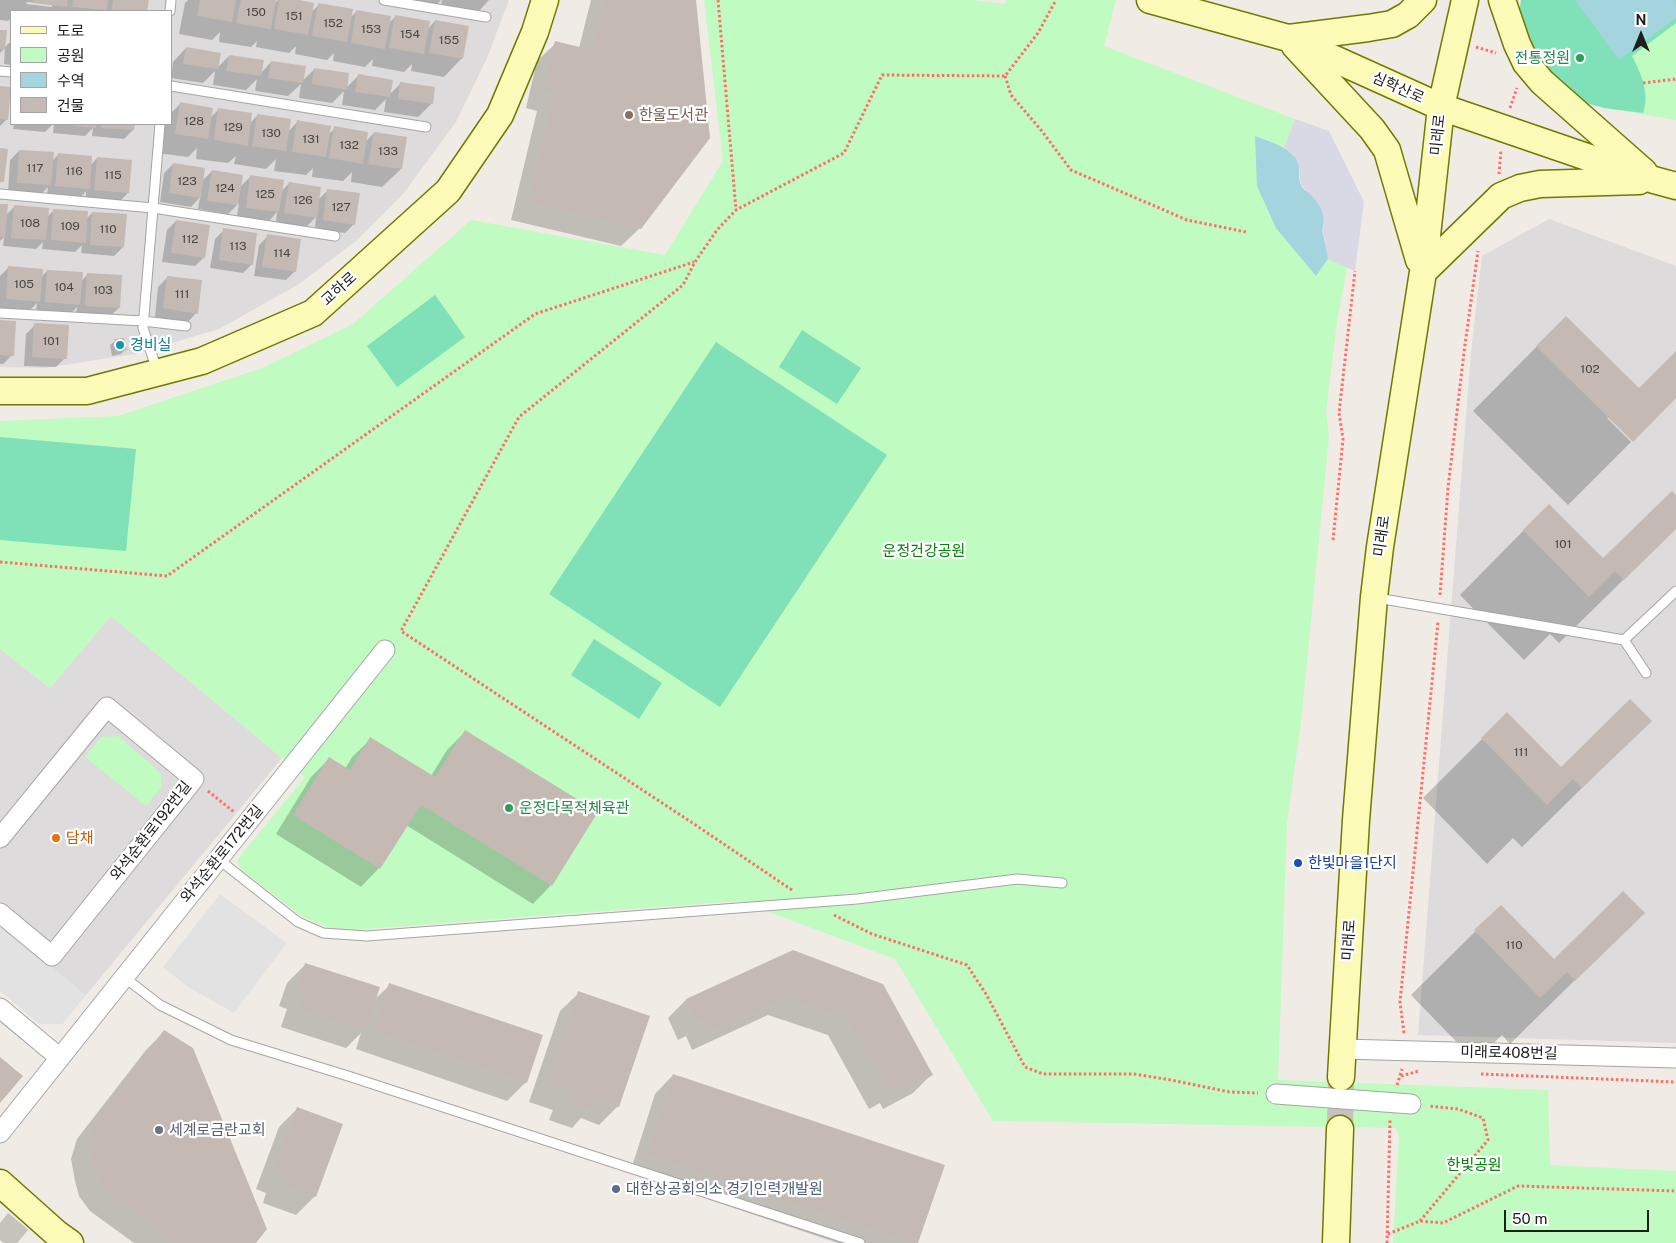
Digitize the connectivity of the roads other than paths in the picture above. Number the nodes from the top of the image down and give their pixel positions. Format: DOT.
graph roads {
  1 [pos="384,0"];
  2 [pos="545,0"];
  3 [pos="1150,0"];
  4 [pos="1423,0"];
  5 [pos="1465,0"];
  6 [pos="1502,0"];
  7 [pos="486,17"];
  8 [pos="1288,38"];
  9 [pos="172,86"];
  10 [pos="1440,107"];
  11 [pos="160,125"];
  12 [pos="426,127"];
  13 [pos="1665,183"];
  14 [pos="0,194"];
  15 [pos="153,208"];
  16 [pos="336,236"];
  17 [pos="1423,272"];
  18 [pos="0,313"];
  19 [pos="143,321"];
  20 [pos="186,326"];
  21 [pos="158,373"];
  22 [pos="0,391"];
  23 [pos="1676,591"];
  24 [pos="1374,597"];
  25 [pos="1624,640"];
  26 [pos="384,650"];
  27 [pos="1646,673"];
  28 [pos="0,838"];
  29 [pos="218,859"];
  30 [pos="1062,883"];
  31 [pos="0,913"];
  32 [pos="124,977"];
  33 [pos="0,1008"];
  34 [pos="1342,1049"];
  35 [pos="60,1058"];
  36 [pos="1676,1058"];
  37 [pos="1341,1077"];
  38 [pos="1276,1094"];
  39 [pos="1411,1104"];
  40 [pos="1340,1129"];
  41 [pos="0,1133"];
  42 [pos="0,1183"];
  43 [pos="70,1243"];
  44 [pos="860,1243"];
  45 [pos="1336,1243"];
  1 -- 7 [label="lane"];
  2 -- 21 [label="street, 교하로"];
  3 -- 8 [label="street, 심학산로"];
  4 -- 8 [label="street"];
  5 -- 10 [label="street, 미래로"];
  6 -- 13 [label="street"];
  8 -- 10 [label="street, 심학산로"];
  8 -- 17 [label="street"];
  9 -- 12 [label="lane"];
  10 -- 13 [label="street, 심학산로"];
  10 -- 17 [label="street, 미래로"];
  11 -- 15 [label="lane"];
  13 -- 17 [label="street"];
  14 -- 15 [label="lane"];
  15 -- 16 [label="lane"];
  15 -- 19 [label="lane"];
  17 -- 24 [label="street, 미래로"];
  18 -- 19 [label="lane"];
  19 -- 20 [label="lane"];
  19 -- 21 [label="lane"];
  21 -- 22 [label="street, 교하로"];
  23 -- 25 [label="lane"];
  24 -- 25 [label="lane"];
  24 -- 34 [label="street, 미래로"];
  25 -- 27 [label="lane"];
  26 -- 29 [label="street, 와석순환로172번길"];
  28 -- 31 [label="street, 와석순환로192번길"];
  29 -- 30 [label="lane"];
  29 -- 32 [label="street, 와석순환로172번길"];
  32 -- 35 [label="street, 와석순환로172번길"];
  32 -- 44 [label="lane"];
  33 -- 35 [label="street"];
  34 -- 36 [label="street, 미래로408번길"];
  34 -- 37 [label="street, 미래로"];
  35 -- 41 [label="street, 와석순환로172번길"];
  38 -- 39 [label="street"];
  40 -- 45 [label="street"];
  42 -- 43 [label="street"];
}
